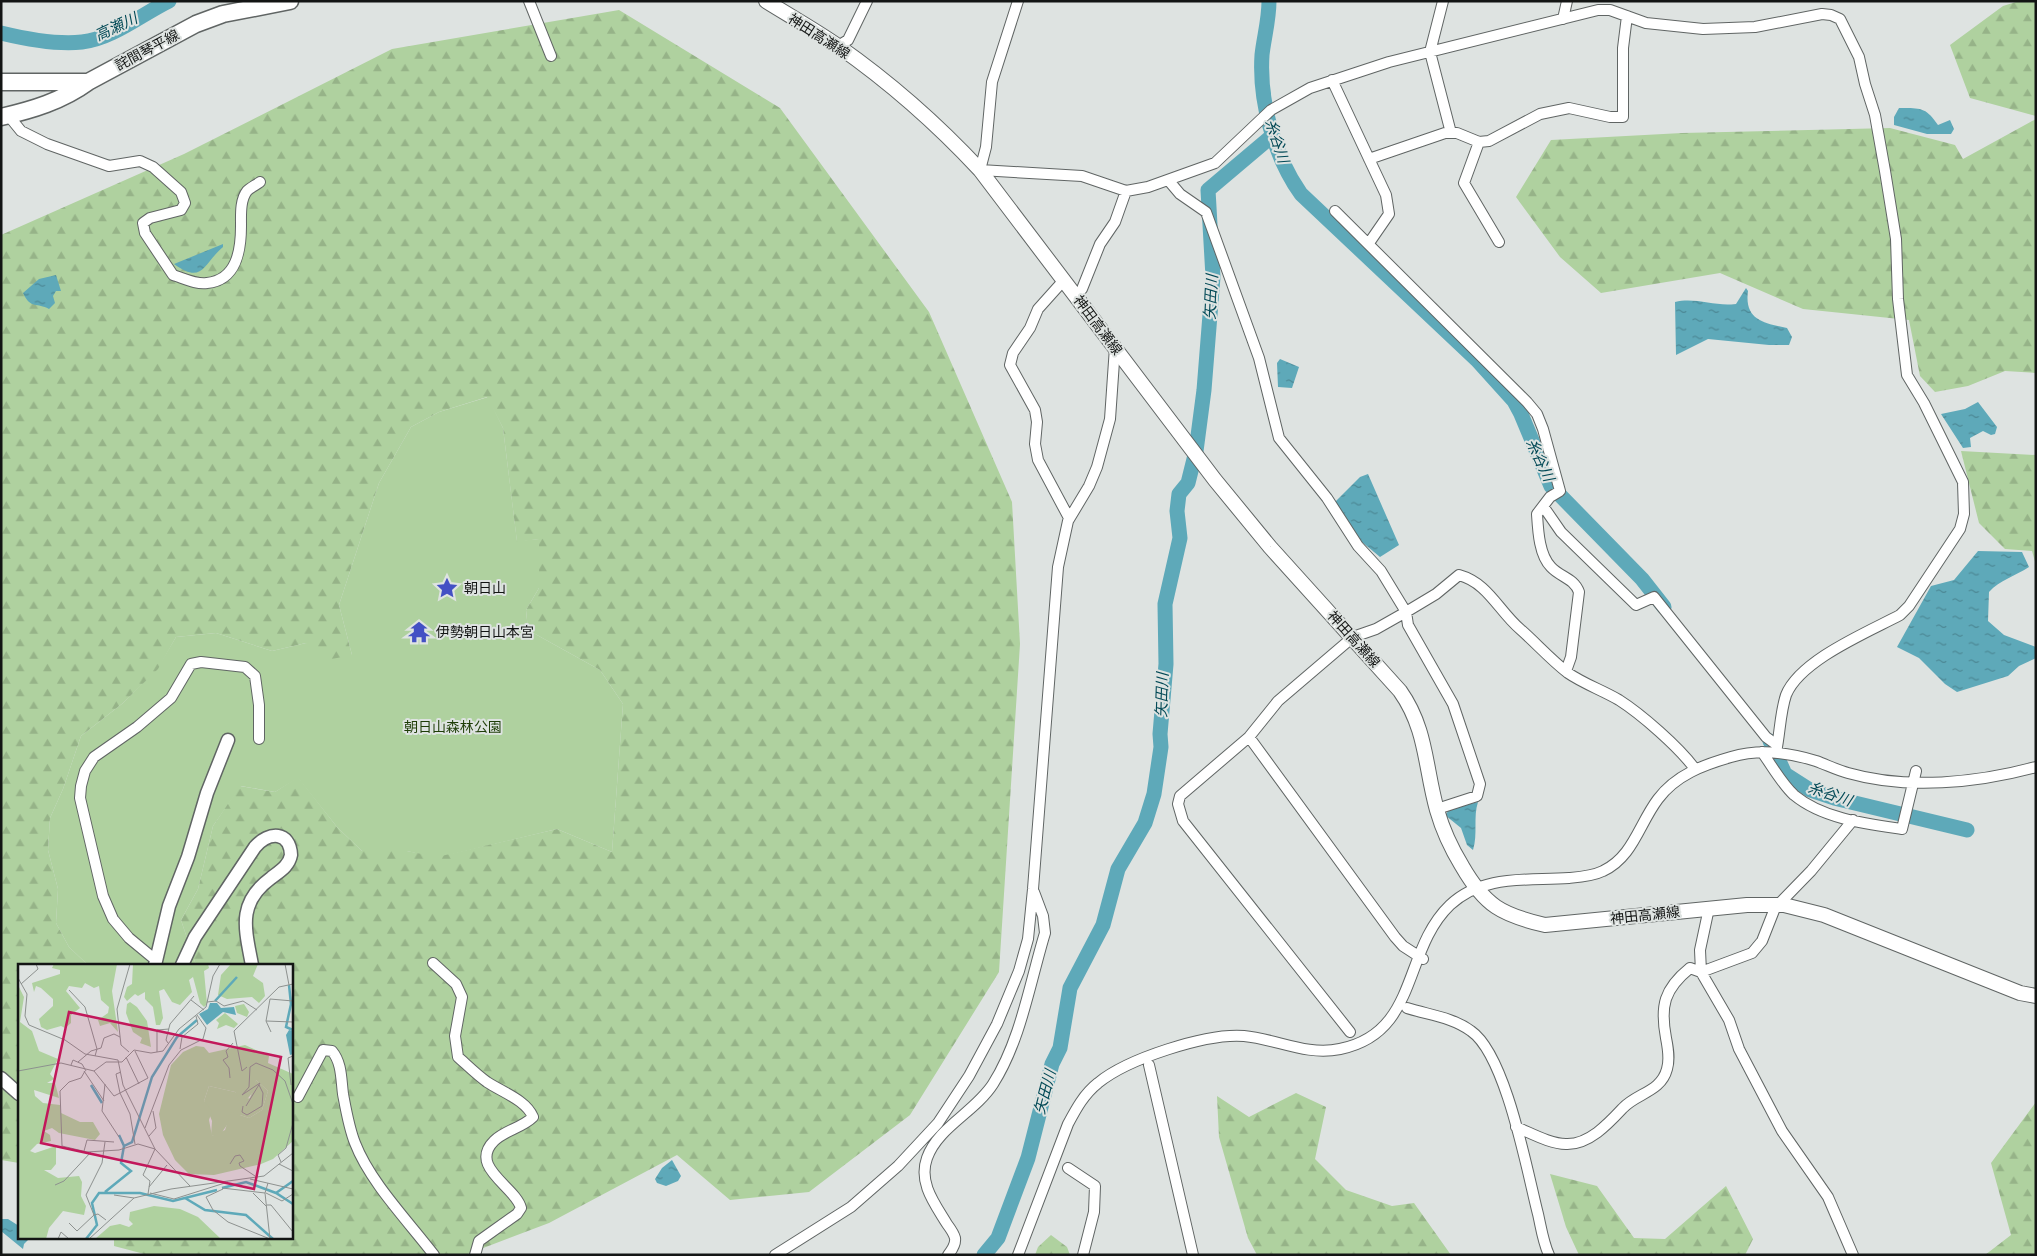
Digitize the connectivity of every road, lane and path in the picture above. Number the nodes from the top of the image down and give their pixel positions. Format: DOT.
graph roads {
  1 [pos="290,1"];
  2 [pos="529,1"];
  3 [pos="766,1"];
  4 [pos="867,1"];
  5 [pos="1018,1"];
  6 [pos="1443,1"];
  7 [pos="1567,1"];
  8 [pos="248,5"];
  9 [pos="1627,16"];
  10 [pos="1563,19"];
  11 [pos="838,46"];
  12 [pos="1430,52"];
  13 [pos="551,56"];
  14 [pos="1332,80"];
  15 [pos="1,82"];
  16 [pos="88,82"];
  17 [pos="50,83"];
  18 [pos="53,101"];
  19 [pos="4,116"];
  20 [pos="1451,133"];
  21 [pos="1479,142"];
  22 [pos="1369,159"];
  23 [pos="980,170"];
  24 [pos="1169,181"];
  25 [pos="260,182"];
  26 [pos="1126,191"];
  27 [pos="1335,211"];
  28 [pos="1499,242"];
  29 [pos="1369,243"];
  30 [pos="1064,280"];
  31 [pos="1075,295"];
  32 [pos="1115,347"];
  33 [pos="1543,506"];
  34 [pos="1069,518"];
  35 [pos="1406,612"];
  36 [pos="1353,637"];
  37 [pos="1566,671"];
  38 [pos="1249,737"];
  39 [pos="259,739"];
  40 [pos="228,740"];
  41 [pos="1777,748"];
  42 [pos="1762,752"];
  43 [pos="2036,766"];
  44 [pos="1695,769"];
  45 [pos="1915,776"];
  46 [pos="1437,809"];
  47 [pos="1854,820"];
  48 [pos="1033,889"];
  49 [pos="1475,889"];
  50 [pos="1777,905"];
  51 [pos="1709,908"];
  52 [pos="1422,958"];
  53 [pos="155,962"];
  54 [pos="434,963"];
  55 [pos="182,964"];
  56 [pos="252,964"];
  57 [pos="1701,972"];
  58 [pos="2036,996"];
  59 [pos="1407,1008"];
  60 [pos="1350,1032"];
  61 [pos="1149,1065"];
  62 [pos="1,1078"];
  63 [pos="18,1093"];
  64 [pos="298,1097"];
  65 [pos="1516,1127"];
  66 [pos="1068,1168"];
  67 [pos="434,1255"];
  68 [pos="475,1255"];
  69 [pos="775,1255"];
  70 [pos="948,1255"];
  71 [pos="1018,1255"];
  72 [pos="1083,1255"];
  73 [pos="1193,1255"];
  74 [pos="1549,1255"];
  75 [pos="1853,1255"];
  1 -- 8 [label="main road, 詫間琴平線"];
  2 -- 13 [label="street"];
  3 -- 11 [label="main road, 神田高瀬線"];
  4 -- 11 [label="street"];
  5 -- 23 [label="street"];
  6 -- 12 [label="street"];
  7 -- 10 [label="street"];
  8 -- 16 [label="main road, 詫間琴平線"];
  9 -- 10 [label="street"];
  9 -- 21 [label="street"];
  9 -- 41 [label="street"];
  10 -- 12 [label="street"];
  11 -- 23 [label="main road, 神田高瀬線"];
  12 -- 14 [label="street"];
  12 -- 20 [label="street"];
  14 -- 22 [label="street"];
  14 -- 24 [label="street"];
  15 -- 17 [label="main road, 詫間琴平線"];
  16 -- 17 [label="main road, 詫間琴平線"];
  16 -- 18 [label="main road"];
  17 -- 18 [label="main road"];
  18 -- 19 [label="main road"];
  19 -- 25 [label="street"];
  20 -- 21 [label="street"];
  20 -- 22 [label="street"];
  21 -- 28 [label="street"];
  22 -- 29 [label="street"];
  23 -- 26 [label="street"];
  23 -- 30 [label="main road, 神田高瀬線"];
  24 -- 26 [label="street"];
  24 -- 35 [label="street"];
  26 -- 31 [label="street"];
  27 -- 29 [label="street"];
  29 -- 33 [label="street"];
  30 -- 31 [label="main road, 神田高瀬線"];
  30 -- 34 [label="street"];
  31 -- 32 [label="main road, 神田高瀬線"];
  32 -- 34 [label="street"];
  32 -- 36 [label="main road, 神田高瀬線"];
  33 -- 37 [label="street"];
  33 -- 41 [label="street"];
  34 -- 48 [label="street"];
  35 -- 36 [label="street"];
  35 -- 37 [label="street"];
  35 -- 46 [label="street"];
  36 -- 38 [label="street"];
  36 -- 46 [label="main road, 神田高瀬線"];
  37 -- 44 [label="street"];
  38 -- 52 [label="street"];
  38 -- 60 [label="street"];
  39 -- 53 [label="street"];
  40 -- 53 [label="street"];
  41 -- 42 [label="street"];
  41 -- 45 [label="street"];
  42 -- 44 [label="street"];
  42 -- 47 [label="street"];
  43 -- 45 [label="street"];
  44 -- 49 [label="street"];
  45 -- 47 [label="street"];
  46 -- 49 [label="main road, 神田高瀬線"];
  47 -- 50 [label="street"];
  48 -- 69 [label="street"];
  48 -- 70 [label="street"];
  49 -- 51 [label="main road, 神田高瀬線"];
  49 -- 52 [label="street"];
  50 -- 51 [label="main road, 神田高瀬線"];
  50 -- 57 [label="street"];
  50 -- 58 [label="main road, 神田高瀬線"];
  51 -- 57 [label="street"];
  52 -- 71 [label="street"];
  54 -- 68 [label="street"];
  55 -- 56 [label="street"];
  57 -- 65 [label="street"];
  57 -- 75 [label="street"];
  59 -- 65 [label="street"];
  61 -- 73 [label="street"];
  62 -- 63 [label="street"];
  64 -- 67 [label="street"];
  65 -- 74 [label="street"];
  66 -- 72 [label="street"];
}
